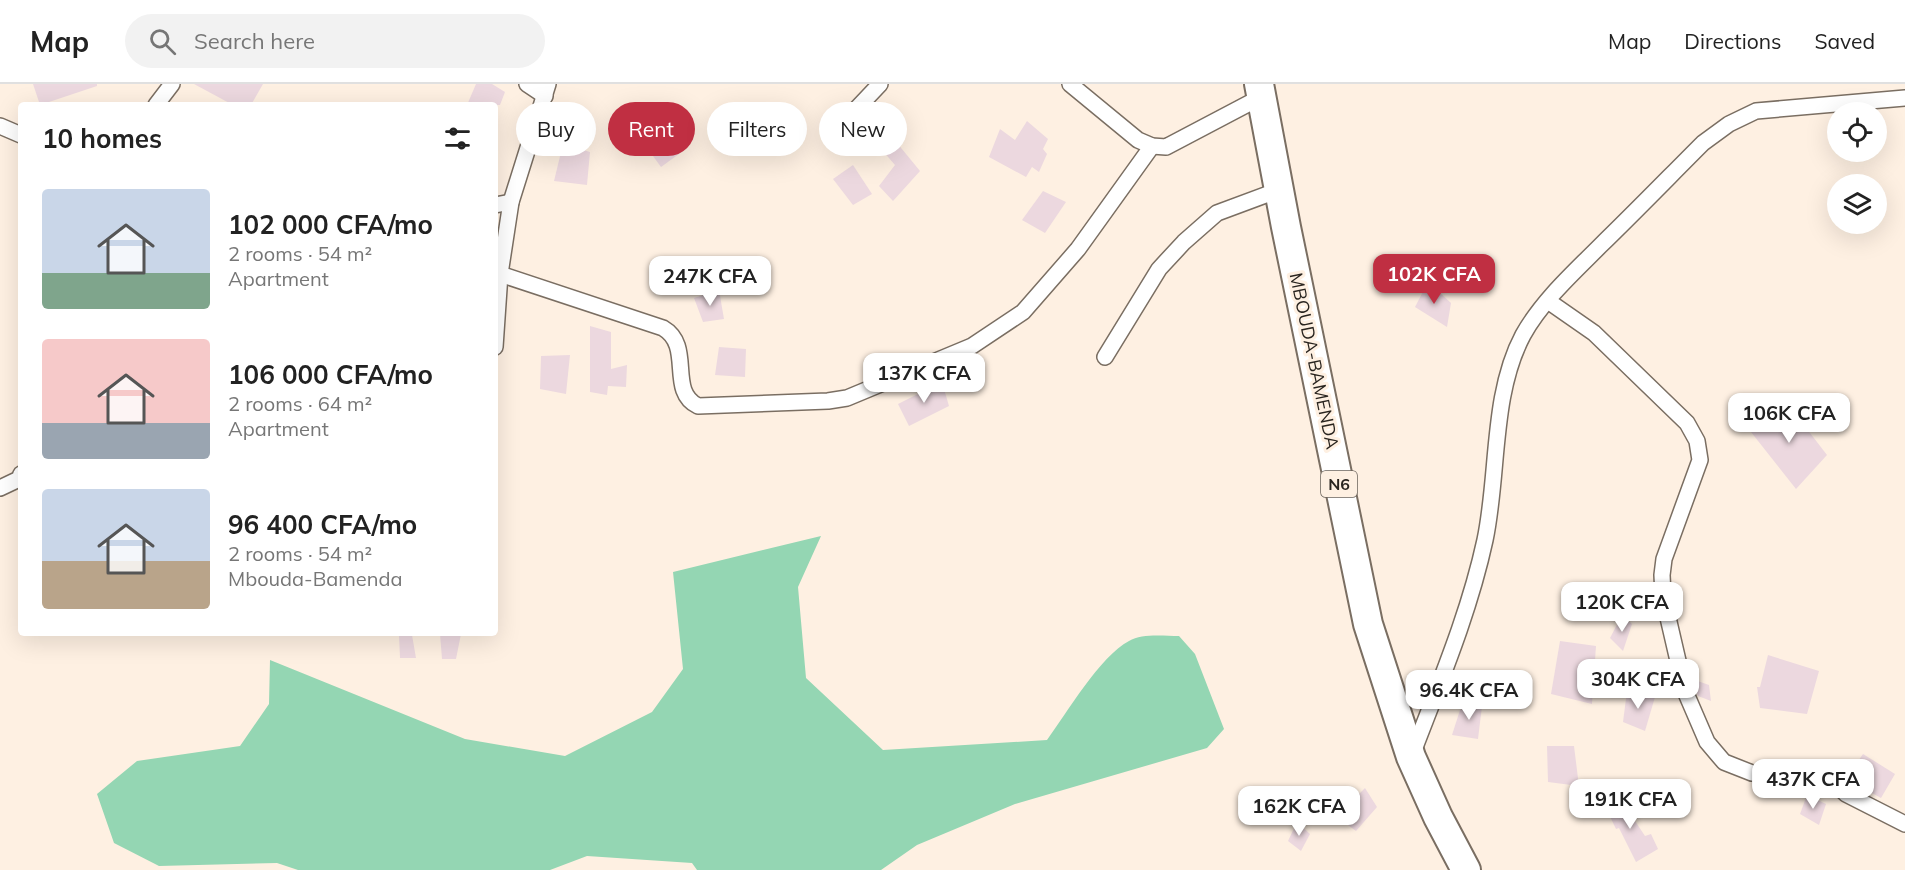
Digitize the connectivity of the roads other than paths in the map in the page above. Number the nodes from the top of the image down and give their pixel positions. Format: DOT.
graph roads {
  1 [pos="172,84"];
  2 [pos="527,84"];
  3 [pos="880,84"];
  4 [pos="1070,84"];
  5 [pos="546,90"];
  6 [pos="1260,91"];
  7 [pos="1905,98"];
  8 [pos="158,102"];
  9 [pos="863,102"];
  10 [pos="0,126"];
  11 [pos="18,134"];
  12 [pos="1152,146"];
  13 [pos="1279,190"];
  14 [pos="511,202"];
  15 [pos="498,204"];
  16 [pos="500,274"];
  17 [pos="1548,301"];
  18 [pos="498,303"];
  19 [pos="1105,357"];
  20 [pos="18,479"];
  21 [pos="0,488"];
  22 [pos="1411,757"];
  23 [pos="1905,824"];
  24 [pos="1466,870"];
  1 -- 8 [label="street"];
  2 -- 5 [label="street"];
  3 -- 9 [label="street"];
  4 -- 12 [label="street"];
  5 -- 14 [label="street"];
  6 -- 12 [label="street"];
  6 -- 13 [label="highway, MBOUDA-BAMENDA / N6"];
  7 -- 17 [label="street"];
  10 -- 11 [label="street"];
  12 -- 16 [label="street"];
  13 -- 19 [label="street"];
  13 -- 22 [label="highway, MBOUDA-BAMENDA / N6"];
  14 -- 15 [label="street"];
  14 -- 16 [label="street"];
  16 -- 18 [label="street"];
  17 -- 22 [label="street"];
  17 -- 23 [label="street"];
  20 -- 21 [label="street"];
  22 -- 24 [label="highway, MBOUDA-BAMENDA / N6"];
}
